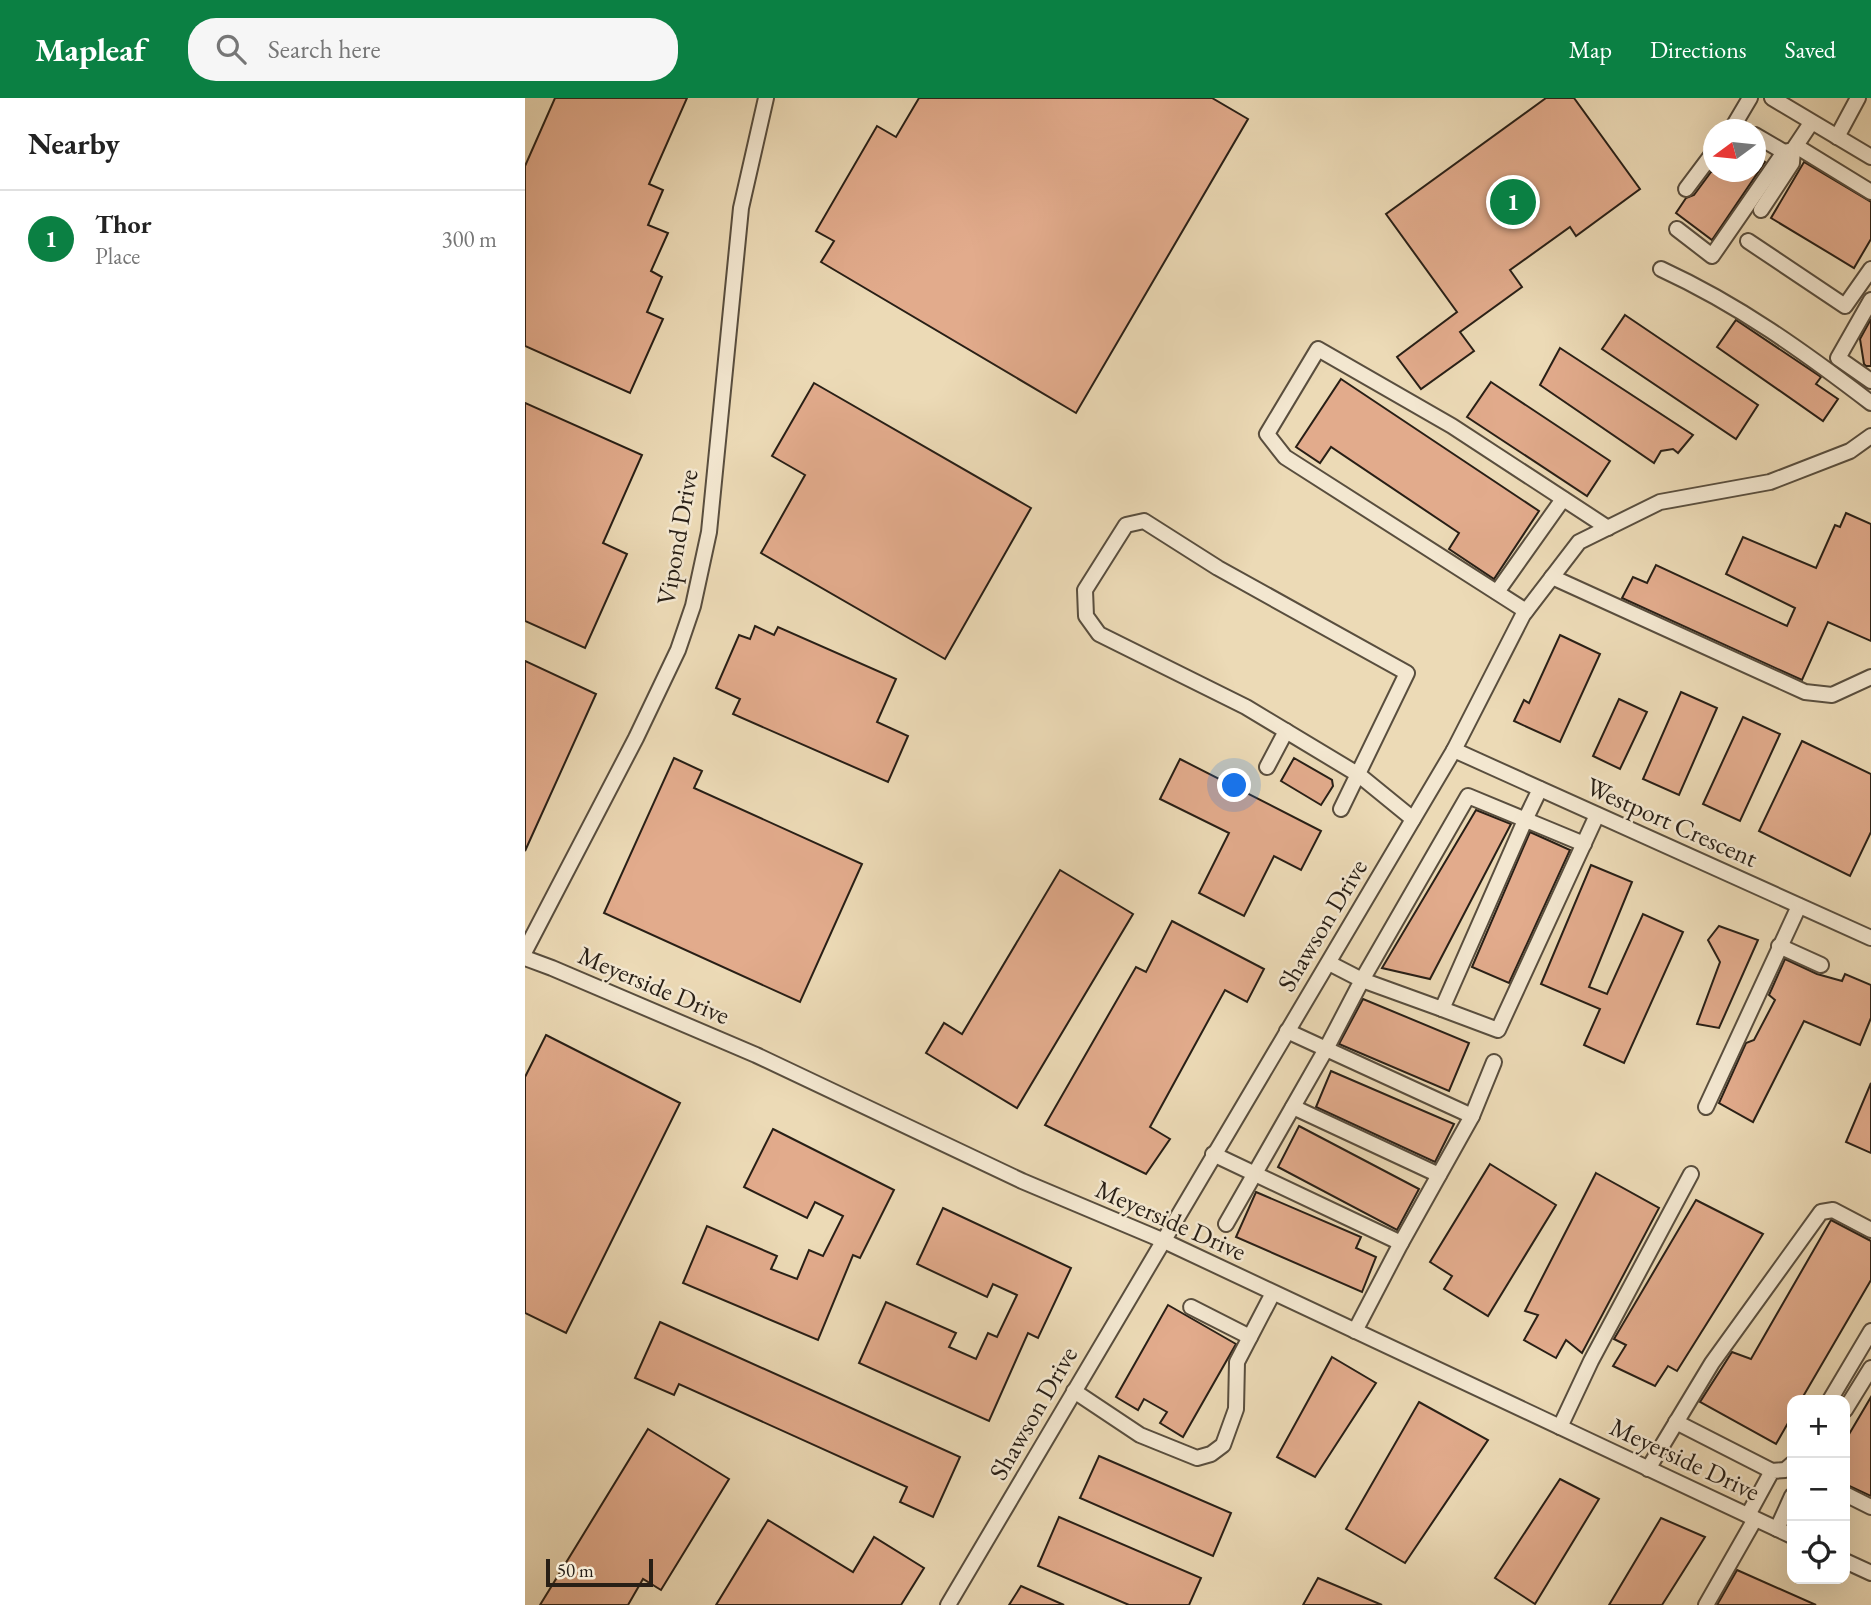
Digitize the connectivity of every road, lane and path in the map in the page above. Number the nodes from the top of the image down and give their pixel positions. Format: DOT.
graph roads {
  1 [pos="766,98"];
  2 [pos="1751,98"];
  3 [pos="1858,98"];
  4 [pos="1774,99"];
  5 [pos="1741,119"];
  6 [pos="1811,122"];
  7 [pos="1837,137"];
  8 [pos="1766,140"];
  9 [pos="1791,150"];
  10 [pos="1871,157"];
  11 [pos="1703,166"];
  12 [pos="1686,189"];
  13 [pos="1871,192"];
  14 [pos="1761,210"];
  15 [pos="1677,229"];
  16 [pos="1748,241"];
  17 [pos="1661,269"];
  18 [pos="1871,269"];
  19 [pos="1871,300"];
  20 [pos="1871,381"];
  21 [pos="1871,403"];
  22 [pos="1871,436"];
  23 [pos="1563,499"];
  24 [pos="1608,528"];
  25 [pos="1552,578"];
  26 [pos="1497,592"];
  27 [pos="1526,611"];
  28 [pos="1871,677"];
  29 [pos="1286,731"];
  30 [pos="1454,750"];
  31 [pos="1267,767"];
  32 [pos="1359,775"];
  33 [pos="1540,789"];
  34 [pos="1341,809"];
  35 [pos="1597,815"];
  36 [pos="1413,818"];
  37 [pos="1527,818"];
  38 [pos="1584,844"];
  39 [pos="1799,906"];
  40 [pos="1871,938"];
  41 [pos="1779,946"];
  42 [pos="525,951"];
  43 [pos="525,958"];
  44 [pos="1329,962"];
  45 [pos="1821,965"];
  46 [pos="1362,980"];
  47 [pos="1442,1009"];
  48 [pos="1287,1031"];
  49 [pos="1326,1049"];
  50 [pos="1494,1062"];
  51 [pos="1293,1107"];
  52 [pos="1706,1107"];
  53 [pos="1472,1116"];
  54 [pos="1213,1154"];
  55 [pos="1254,1173"];
  56 [pos="1691,1174"];
  57 [pos="1439,1175"];
  58 [pos="1226,1224"];
  59 [pos="1871,1230"];
  60 [pos="1162,1240"];
  61 [pos="1401,1243"];
  62 [pos="1273,1293"];
  63 [pos="1191,1307"];
  64 [pos="1355,1331"];
  65 [pos="1871,1331"];
  66 [pos="1250,1337"];
  67 [pos="1871,1368"];
  68 [pos="1074,1391"];
  69 [pos="1833,1395"];
  70 [pos="1850,1402"];
  71 [pos="1676,1422"];
  72 [pos="1560,1427"];
  73 [pos="1787,1468"];
  74 [pos="1648,1469"];
  75 [pos="1772,1471"];
  76 [pos="1850,1496"];
  77 [pos="1787,1507"];
  78 [pos="1871,1507"];
  79 [pos="1751,1517"];
  80 [pos="1777,1529"];
  81 [pos="1787,1534"];
  82 [pos="1850,1563"];
  83 [pos="1871,1573"];
  84 [pos="948,1605"];
  85 [pos="1706,1605"];
  1 -- 42 [label="street, Vipond Drive"];
  2 -- 5 [label="street"];
  3 -- 7 [label="street"];
  4 -- 6 [label="street"];
  6 -- 7 [label="street"];
  6 -- 9 [label="street"];
  7 -- 10 [label="street"];
  8 -- 9 [label="street"];
  9 -- 13 [label="street"];
  9 -- 14 [label="street"];
  9 -- 15 [label="street"];
  11 -- 12 [label="street"];
  16 -- 18 [label="street"];
  17 -- 21 [label="street"];
  19 -- 20 [label="street"];
  22 -- 24 [label="street, Shawson Drive"];
  23 -- 24 [label="street"];
  23 -- 26 [label="street"];
  23 -- 26 [label="street"];
  24 -- 25 [label="street, Shawson Drive"];
  25 -- 27 [label="street, Shawson Drive"];
  25 -- 28 [label="street"];
  26 -- 27 [label="street"];
  27 -- 30 [label="street, Shawson Drive"];
  29 -- 31 [label="street"];
  29 -- 32 [label="street"];
  29 -- 32 [label="street"];
  30 -- 33 [label="street, Westport Crescent"];
  30 -- 36 [label="street, Shawson Drive"];
  32 -- 34 [label="street"];
  32 -- 36 [label="street"];
  33 -- 35 [label="street, Westport Crescent"];
  33 -- 37 [label="street"];
  35 -- 38 [label="street"];
  35 -- 39 [label="street, Westport Crescent"];
  36 -- 44 [label="street, Shawson Drive"];
  37 -- 38 [label="street"];
  37 -- 46 [label="street"];
  37 -- 47 [label="street"];
  38 -- 47 [label="street"];
  39 -- 40 [label="street, Westport Crescent"];
  39 -- 41 [label="street"];
  41 -- 45 [label="street"];
  41 -- 52 [label="street"];
  43 -- 60 [label="street, Meyerside Drive"];
  44 -- 46 [label="street"];
  44 -- 48 [label="street, Shawson Drive"];
  46 -- 47 [label="street"];
  46 -- 49 [label="street"];
  48 -- 49 [label="street"];
  48 -- 54 [label="street, Shawson Drive"];
  49 -- 51 [label="street"];
  49 -- 53 [label="street"];
  50 -- 53 [label="street"];
  51 -- 55 [label="street"];
  51 -- 57 [label="street"];
  53 -- 57 [label="street"];
  54 -- 55 [label="street"];
  54 -- 60 [label="street, Shawson Drive"];
  55 -- 58 [label="street"];
  55 -- 61 [label="street"];
  56 -- 72 [label="street"];
  57 -- 61 [label="street"];
  59 -- 71 [label="street"];
  60 -- 62 [label="street, Meyerside Drive"];
  60 -- 68 [label="street, Shawson Drive"];
  61 -- 64 [label="street"];
  62 -- 64 [label="street, Meyerside Drive"];
  62 -- 66 [label="street"];
  63 -- 66 [label="street"];
  64 -- 72 [label="street, Meyerside Drive"];
  65 -- 69 [label="street"];
  66 -- 68 [label="street"];
  67 -- 70 [label="street"];
  68 -- 84 [label="street, Shawson Drive"];
  71 -- 74 [label="street"];
  71 -- 75 [label="street"];
  72 -- 74 [label="street, Meyerside Drive"];
  73 -- 75 [label="street"];
  74 -- 79 [label="street, Meyerside Drive"];
  75 -- 79 [label="street"];
  76 -- 78 [label="street"];
  77 -- 80 [label="street"];
  79 -- 80 [label="street, Meyerside Drive"];
  79 -- 85 [label="street"];
  80 -- 81 [label="street, Meyerside Drive"];
  82 -- 83 [label="street"];
}
